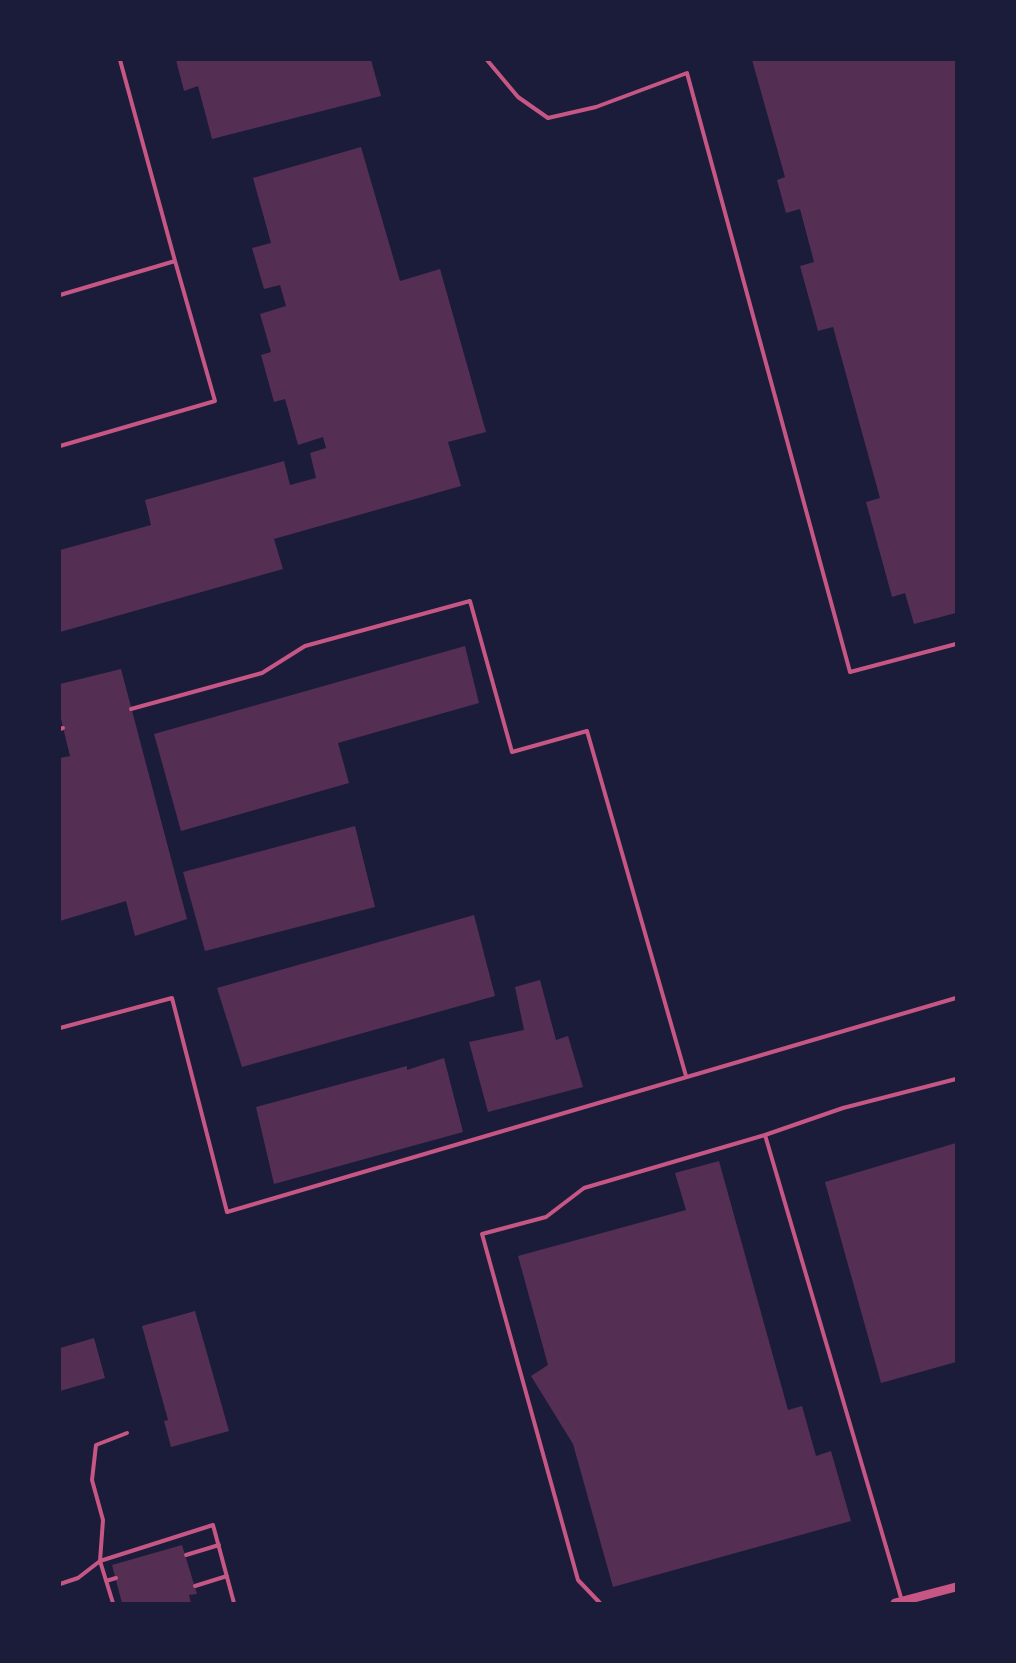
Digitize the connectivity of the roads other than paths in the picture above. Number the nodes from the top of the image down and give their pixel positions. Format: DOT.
graph roads {
  1 [pos="120,60"];
  2 [pos="487,60"];
  3 [pos="175,261"];
  4 [pos="60,295"];
  5 [pos="60,446"];
  6 [pos="956,644"];
  7 [pos="131,709"];
  8 [pos="956,998"];
  9 [pos="60,1028"];
  10 [pos="686,1076"];
  11 [pos="956,1079"];
  12 [pos="765,1135"];
  13 [pos="127,1433"];
  14 [pos="219,1545"];
  15 [pos="186,1555"];
  16 [pos="100,1561"];
  17 [pos="227,1576"];
  18 [pos="116,1578"];
  19 [pos="106,1581"];
  20 [pos="60,1584"];
  21 [pos="195,1586"];
  22 [pos="956,1587"];
  23 [pos="900,1602"];
  24 [pos="113,1603"];
  25 [pos="234,1603"];
  26 [pos="600,1603"];
  1 -- 3 [label="lane"];
  2 -- 6 [label="lane"];
  3 -- 4 [label="lane"];
  3 -- 5 [label="lane"];
  7 -- 10 [label="lane"];
  8 -- 10 [label="lane"];
  9 -- 10 [label="lane"];
  11 -- 12 [label="lane"];
  12 -- 23 [label="lane"];
  12 -- 26 [label="lane"];
  13 -- 16 [label="lane"];
  14 -- 15 [label="lane"];
  14 -- 16 [label="lane"];
  14 -- 17 [label="lane"];
  16 -- 19 [label="lane"];
  16 -- 20 [label="lane"];
  17 -- 21 [label="lane"];
  17 -- 25 [label="lane"];
  18 -- 19 [label="lane"];
  19 -- 24 [label="lane"];
  22 -- 23 [label="street"];
}
